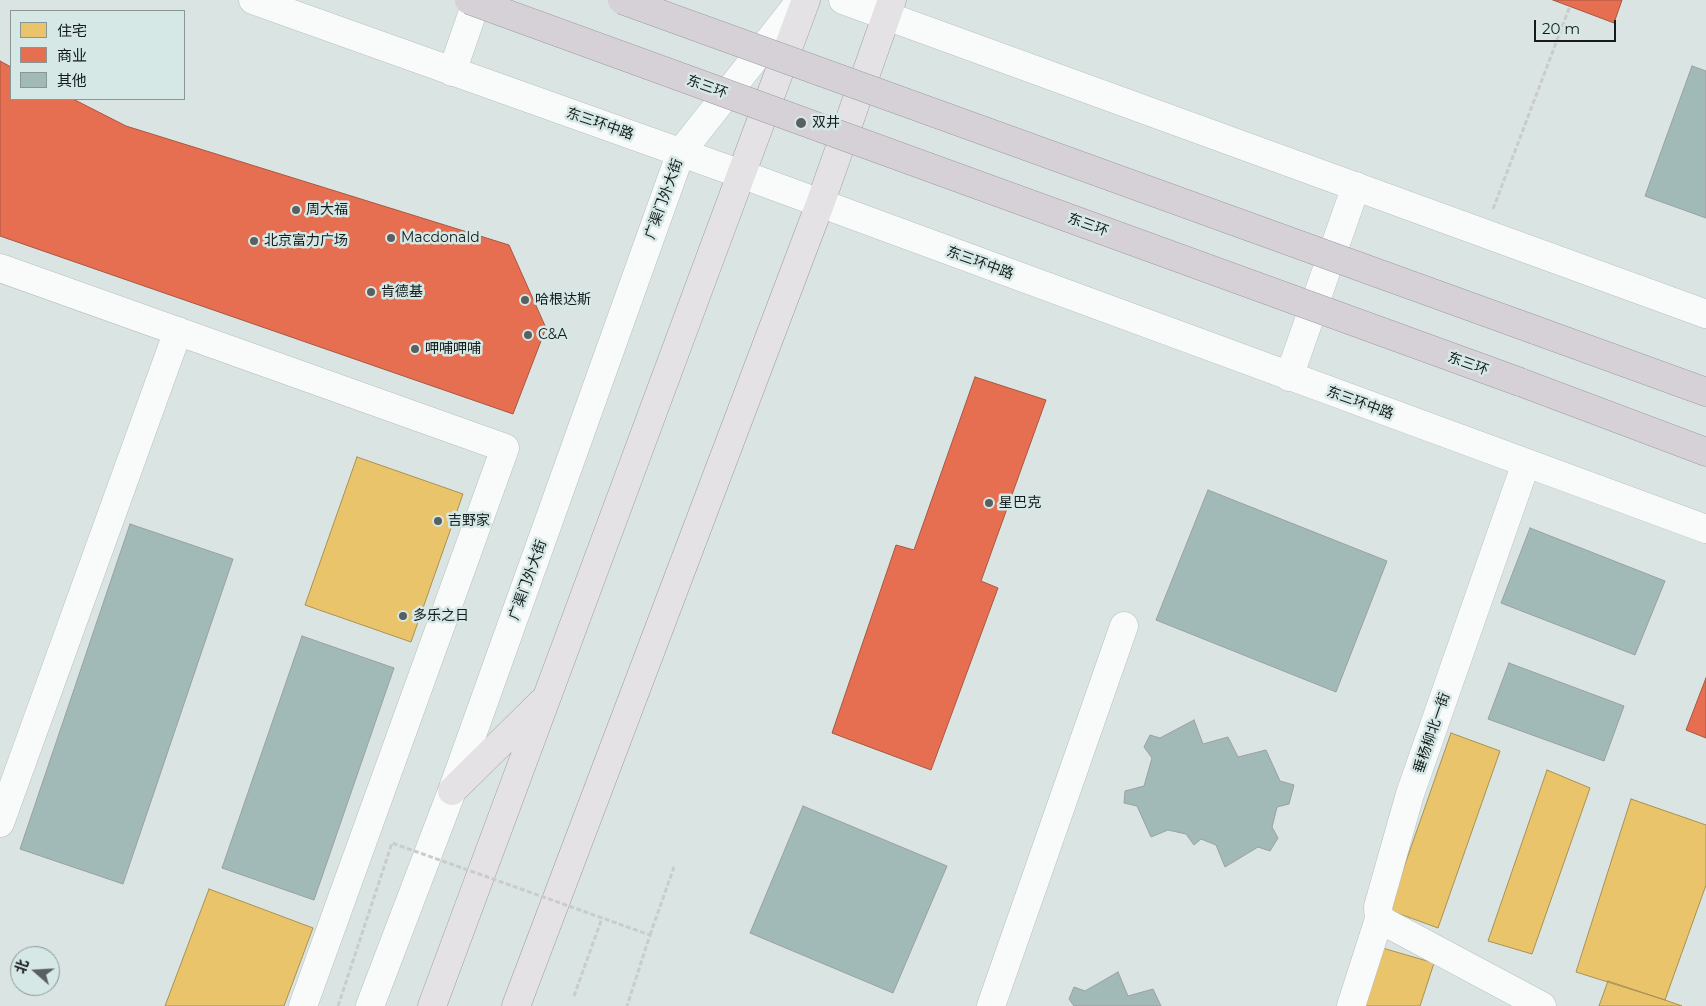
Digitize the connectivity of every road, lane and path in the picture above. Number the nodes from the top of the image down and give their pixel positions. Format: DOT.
graph roads {
  1 [pos="254,0"];
  2 [pos="469,0"];
  3 [pos="477,0"];
  4 [pos="622,0"];
  5 [pos="801,0"];
  6 [pos="806,0"];
  7 [pos="843,0"];
  8 [pos="1570,6"];
  9 [pos="889,7"];
  10 [pos="452,72"];
  11 [pos="681,152"];
  12 [pos="741,174"];
  13 [pos="1356,186"];
  14 [pos="820,204"];
  15 [pos="1484,233"];
  16 [pos="0,268"];
  17 [pos="1706,314"];
  18 [pos="178,331"];
  19 [pos="1290,376"];
  20 [pos="1706,392"];
  21 [pos="1706,452"];
  22 [pos="1526,463"];
  23 [pos="1706,529"];
  24 [pos="1124,626"];
  25 [pos="548,697"];
  26 [pos="452,792"];
  27 [pos="0,824"];
  28 [pos="674,867"];
  29 [pos="602,918"];
  30 [pos="1379,919"];
  31 [pos="650,935"];
  32 [pos="574,996"];
  33 [pos="303,1006"];
  34 [pos="338,1006"];
  35 [pos="370,1006"];
  36 [pos="432,1006"];
  37 [pos="516,1006"];
  38 [pos="627,1006"];
  39 [pos="992,1006"];
  40 [pos="1351,1006"];
  41 [pos="1542,1006"];
  1 -- 10 [label="street, 东三环中路"];
  2 -- 21 [label="highway, 东三环, bridge"];
  3 -- 10 [label="street"];
  4 -- 20 [label="highway, bridge"];
  5 -- 11 [label="street, 广渠门外大街"];
  6 -- 12 [label="main road"];
  7 -- 9 [label="street"];
  8 -- 15 [label="path"];
  9 -- 13 [label="street"];
  9 -- 14 [label="main road"];
  10 -- 11 [label="street, 东三环中路"];
  11 -- 12 [label="street, 东三环中路"];
  11 -- 26 [label="street, 广渠门外大街"];
  12 -- 14 [label="street, 东三环中路"];
  12 -- 25 [label="main road"];
  13 -- 15 [label="street"];
  13 -- 19 [label="street"];
  14 -- 19 [label="street, 东三环中路"];
  14 -- 37 [label="main road"];
  15 -- 17 [label="street"];
  16 -- 18 [label="street"];
  18 -- 27 [label="street"];
  18 -- 33 [label="street"];
  19 -- 22 [label="street, 东三环中路"];
  22 -- 23 [label="street, 东三环中路"];
  22 -- 30 [label="street, 垂杨柳北一街"];
  24 -- 39 [label="street"];
  25 -- 26 [label="main road"];
  25 -- 36 [label="main road"];
  26 -- 35 [label="street, 广渠门外大街"];
  28 -- 31 [label="path"];
  29 -- 31 [label="path, bridge"];
  29 -- 32 [label="path"];
  29 -- 34 [label="path, bridge"];
  30 -- 40 [label="street, 垂杨柳北一街"];
  30 -- 41 [label="street"];
  31 -- 38 [label="path, bridge"];
}
